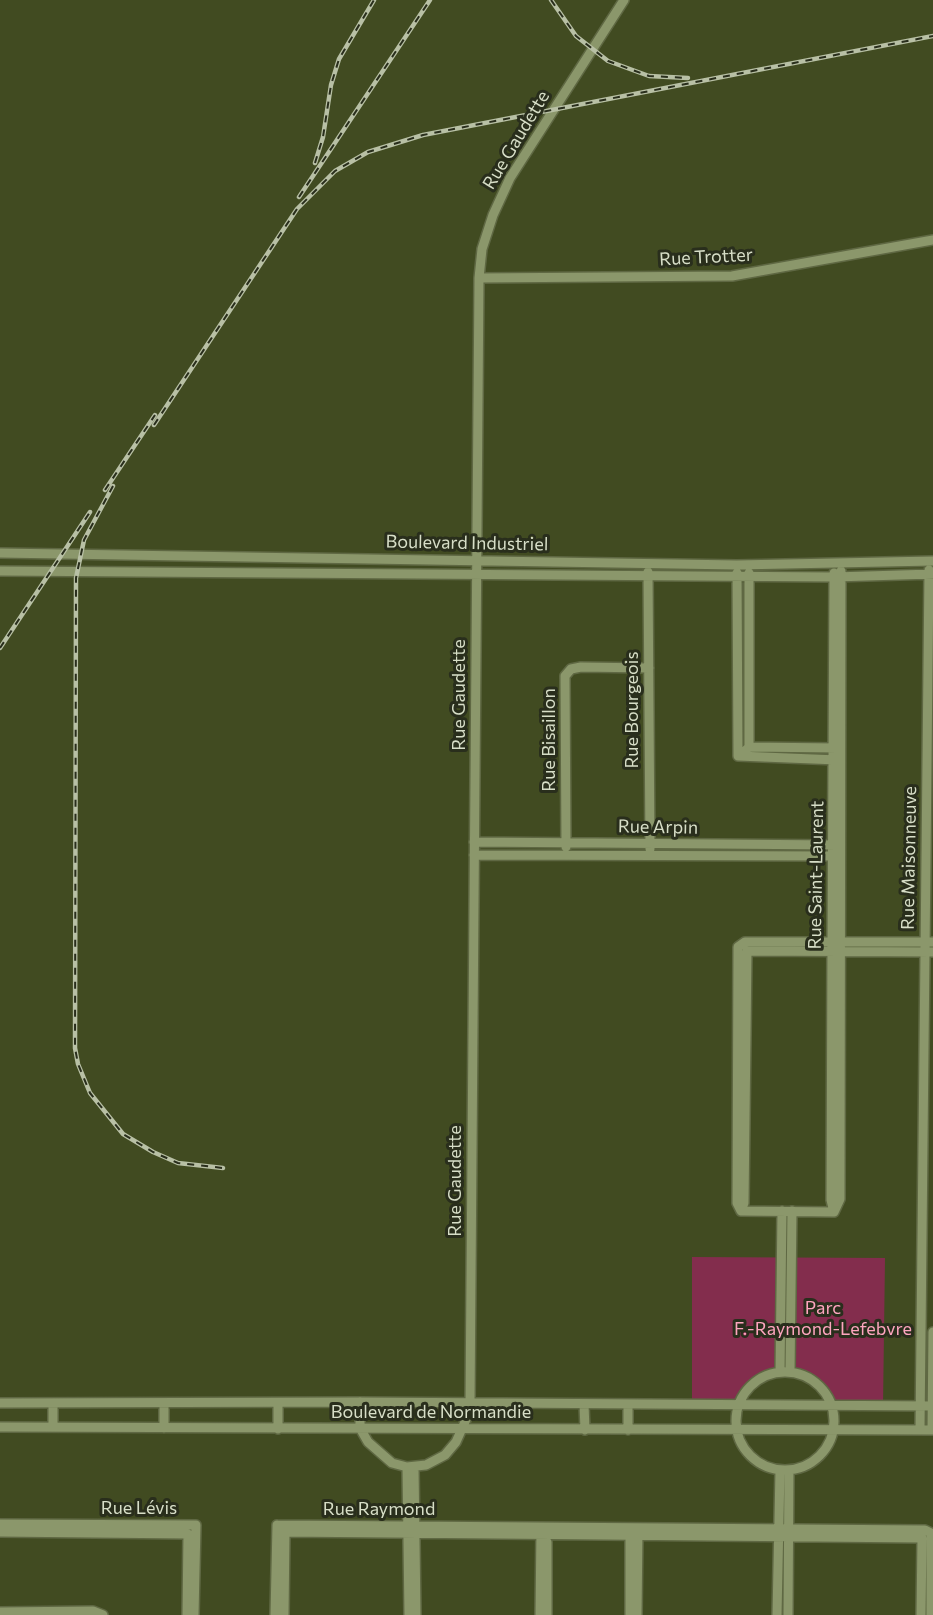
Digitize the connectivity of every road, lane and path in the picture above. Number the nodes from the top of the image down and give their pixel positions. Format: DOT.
graph roads {
  1 [pos="624,0"];
  2 [pos="933,240"];
  3 [pos="478,278"];
  4 [pos="0,554"];
  5 [pos="214,556"];
  6 [pos="309,557"];
  7 [pos="361,557"];
  8 [pos="477,559"];
  9 [pos="931,562"];
  10 [pos="648,564"];
  11 [pos="737,565"];
  12 [pos="749,565"];
  13 [pos="837,565"];
  14 [pos="0,571"];
  15 [pos="211,573"];
  16 [pos="306,574"];
  17 [pos="360,574"];
  18 [pos="931,574"];
  19 [pos="476,575"];
  20 [pos="648,576"];
  21 [pos="737,576"];
  22 [pos="749,576"];
  23 [pos="838,577"];
  24 [pos="649,668"];
  25 [pos="738,674"];
  26 [pos="749,675"];
  27 [pos="930,682"];
  28 [pos="749,747"];
  29 [pos="838,748"];
  30 [pos="738,756"];
  31 [pos="838,760"];
  32 [pos="930,773"];
  33 [pos="474,842"];
  34 [pos="566,842"];
  35 [pos="650,843"];
  36 [pos="837,845"];
  37 [pos="474,855"];
  38 [pos="566,855"];
  39 [pos="650,855"];
  40 [pos="837,856"];
  41 [pos="929,860"];
  42 [pos="835,947"];
  43 [pos="929,947"];
  44 [pos="929,1034"];
  45 [pos="928,1119"];
  46 [pos="933,1209"];
  47 [pos="922,1210"];
  48 [pos="787,1211"];
  49 [pos="922,1292"];
  50 [pos="933,1292"];
  51 [pos="785,1324"];
  52 [pos="933,1332"];
  53 [pos="780,1372"];
  54 [pos="790,1372"];
  55 [pos="360,1402"];
  56 [pos="470,1402"];
  57 [pos="0,1403"];
  58 [pos="53,1403"];
  59 [pos="164,1403"];
  60 [pos="278,1404"];
  61 [pos="584,1404"];
  62 [pos="628,1404"];
  63 [pos="739,1405"];
  64 [pos="921,1406"];
  65 [pos="933,1406"];
  66 [pos="832,1407"];
  67 [pos="53,1426"];
  68 [pos="0,1427"];
  69 [pos="164,1428"];
  70 [pos="360,1428"];
  71 [pos="464,1428"];
  72 [pos="278,1429"];
  73 [pos="585,1430"];
  74 [pos="628,1430"];
  75 [pos="920,1430"];
  76 [pos="933,1430"];
  77 [pos="738,1431"];
  78 [pos="833,1432"];
  79 [pos="410,1467"];
  80 [pos="784,1470"];
  81 [pos="0,1524"];
  82 [pos="195,1525"];
  83 [pos="82,1528"];
  84 [pos="281,1528"];
  85 [pos="411,1529"];
  86 [pos="544,1530"];
  87 [pos="634,1531"];
  88 [pos="0,1532"];
  89 [pos="784,1532"];
  90 [pos="877,1533"];
  91 [pos="931,1533"];
  92 [pos="188,1534"];
  93 [pos="922,1538"];
  94 [pos="0,1612"];
  95 [pos="103,1615"];
  96 [pos="187,1615"];
  97 [pos="194,1615"];
  98 [pos="275,1615"];
  99 [pos="284,1615"];
  100 [pos="409,1615"];
  101 [pos="416,1615"];
  102 [pos="540,1615"];
  103 [pos="547,1615"];
  104 [pos="630,1615"];
  105 [pos="637,1615"];
  106 [pos="777,1615"];
  107 [pos="788,1615"];
  108 [pos="921,1615"];
  109 [pos="931,1615"];
  1 -- 3 [label="street, Rue Gaudette"];
  2 -- 3 [label="street, Rue Trotter"];
  3 -- 8 [label="street, Rue Gaudette"];
  4 -- 5 [label="street, Boulevard Industriel"];
  5 -- 6 [label="street, Boulevard Industriel"];
  5 -- 15 [label="street"];
  6 -- 7 [label="street, Boulevard Industriel"];
  6 -- 16 [label="street"];
  7 -- 8 [label="street, Boulevard Industriel"];
  7 -- 17 [label="street"];
  8 -- 10 [label="street, Boulevard Industriel"];
  8 -- 19 [label="street, Rue Gaudette"];
  9 -- 13 [label="street, Boulevard Industriel"];
  9 -- 18 [label="street, Rue Maisonneuve"];
  10 -- 11 [label="street, Boulevard Industriel"];
  10 -- 20 [label="street, Rue Bourgeois"];
  11 -- 12 [label="street, Boulevard Industriel"];
  11 -- 21 [label="street"];
  12 -- 13 [label="street, Boulevard Industriel"];
  12 -- 22 [label="street"];
  13 -- 23 [label="street, Rue Saint-Laurent"];
  14 -- 15 [label="street, Boulevard Industriel"];
  15 -- 16 [label="street, Boulevard Industriel"];
  16 -- 17 [label="street, Boulevard Industriel"];
  17 -- 19 [label="street, Boulevard Industriel"];
  18 -- 23 [label="street, Boulevard Industriel"];
  18 -- 27 [label="street, Rue Maisonneuve"];
  19 -- 20 [label="street, Boulevard Industriel"];
  19 -- 33 [label="street, Rue Gaudette"];
  20 -- 21 [label="street, Boulevard Industriel"];
  20 -- 24 [label="street, Rue Bourgeois"];
  21 -- 22 [label="street, Boulevard Industriel"];
  21 -- 25 [label="street"];
  22 -- 23 [label="street, Boulevard Industriel"];
  22 -- 26 [label="street"];
  23 -- 29 [label="street, Rue Saint-Laurent"];
  24 -- 34 [label="street, Rue Bisaillon"];
  24 -- 35 [label="street, Rue Bourgeois"];
  25 -- 26 [label="street"];
  25 -- 30 [label="street"];
  26 -- 28 [label="street"];
  27 -- 32 [label="street, Rue Maisonneuve"];
  28 -- 29 [label="street"];
  28 -- 30 [label="street"];
  29 -- 31 [label="street, Rue Saint-Laurent"];
  30 -- 31 [label="street"];
  31 -- 36 [label="street, Rue Saint-Laurent"];
  32 -- 41 [label="street, Rue Maisonneuve"];
  33 -- 34 [label="street, Rue Arpin"];
  33 -- 37 [label="street, Rue Gaudette"];
  34 -- 35 [label="street, Rue Arpin"];
  34 -- 38 [label="street, Rue Bisaillon"];
  35 -- 36 [label="street, Rue Arpin"];
  35 -- 39 [label="street, Rue Bourgeois"];
  36 -- 40 [label="street, Rue Saint-Laurent"];
  37 -- 38 [label="street, Rue Arpin"];
  37 -- 56 [label="street, Rue Gaudette"];
  38 -- 39 [label="street, Rue Arpin"];
  39 -- 40 [label="street, Rue Arpin"];
  40 -- 42 [label="street, Rue Saint-Laurent"];
  41 -- 43 [label="street, Rue Maisonneuve"];
  42 -- 43 [label="street"];
  42 -- 48 [label="street, Rue Saint-Laurent"];
  42 -- 48 [label="street, Rue Saint-Laurent"];
  43 -- 44 [label="street, Rue Maisonneuve"];
  44 -- 45 [label="street, Rue Maisonneuve"];
  45 -- 47 [label="street, Rue Maisonneuve"];
  46 -- 47 [label="street"];
  47 -- 49 [label="street, Rue Maisonneuve"];
  48 -- 51 [label="street"];
  49 -- 50 [label="street"];
  49 -- 64 [label="street, Rue Maisonneuve"];
  51 -- 53 [label="street"];
  51 -- 54 [label="street"];
  52 -- 65 [label="street"];
  53 -- 54 [label="street"];
  53 -- 63 [label="street"];
  54 -- 66 [label="street"];
  55 -- 56 [label="street, Boulevard de Normandie"];
  55 -- 60 [label="street, Boulevard de Normandie"];
  55 -- 70 [label="street"];
  56 -- 61 [label="street, Boulevard de Normandie"];
  56 -- 71 [label="street, Rue Gaudette"];
  57 -- 58 [label="street, Boulevard de Normandie"];
  58 -- 59 [label="street, Boulevard de Normandie"];
  58 -- 67 [label="street"];
  59 -- 60 [label="street, Boulevard de Normandie"];
  59 -- 69 [label="street"];
  60 -- 72 [label="street"];
  61 -- 62 [label="street, Boulevard de Normandie"];
  61 -- 73 [label="street"];
  62 -- 63 [label="street, Boulevard de Normandie"];
  62 -- 74 [label="street"];
  63 -- 66 [label="street, Boulevard de Normandie"];
  63 -- 77 [label="street"];
  64 -- 65 [label="street, Boulevard de Normandie"];
  64 -- 66 [label="street, Boulevard de Normandie"];
  64 -- 75 [label="street, Rue Maisonneuve"];
  65 -- 76 [label="street"];
  66 -- 78 [label="street"];
  67 -- 68 [label="street, Boulevard de Normandie"];
  67 -- 69 [label="street, Boulevard de Normandie"];
  69 -- 72 [label="street, Boulevard de Normandie"];
  70 -- 71 [label="street, Boulevard de Normandie"];
  70 -- 72 [label="street, Boulevard de Normandie"];
  70 -- 79 [label="street"];
  71 -- 73 [label="street, Boulevard de Normandie"];
  71 -- 79 [label="street"];
  73 -- 74 [label="street, Boulevard de Normandie"];
  74 -- 77 [label="street, Boulevard de Normandie"];
  75 -- 76 [label="street, Boulevard de Normandie"];
  75 -- 78 [label="street, Boulevard de Normandie"];
  77 -- 78 [label="street, Boulevard de Normandie"];
  77 -- 80 [label="street"];
  78 -- 80 [label="street"];
  79 -- 85 [label="street"];
  80 -- 89 [label="street"];
  81 -- 83 [label="street, Rue Lévis"];
  82 -- 83 [label="street, Rue Lévis"];
  82 -- 92 [label="street, Rue Lévis"];
  82 -- 97 [label="street, Rue Lévis"];
  83 -- 88 [label="street, Rue Lévis"];
  83 -- 92 [label="street, Rue Lévis"];
  84 -- 85 [label="street, Rue Raymond"];
  84 -- 98 [label="street"];
  84 -- 99 [label="street"];
  85 -- 86 [label="street, Rue Raymond"];
  85 -- 100 [label="street"];
  85 -- 101 [label="street"];
  86 -- 87 [label="street, Rue Raymond"];
  86 -- 102 [label="street"];
  86 -- 103 [label="street"];
  87 -- 89 [label="street, Rue Raymond"];
  87 -- 104 [label="street"];
  87 -- 105 [label="street"];
  89 -- 90 [label="street, Rue Raymond"];
  89 -- 106 [label="street"];
  89 -- 107 [label="street"];
  90 -- 91 [label="street, Rue Raymond"];
  90 -- 93 [label="street, Rue Raymond"];
  91 -- 93 [label="street"];
  91 -- 109 [label="street"];
  92 -- 96 [label="street, Rue Lévis"];
  93 -- 108 [label="street"];
  94 -- 95 [label="street"];
}
